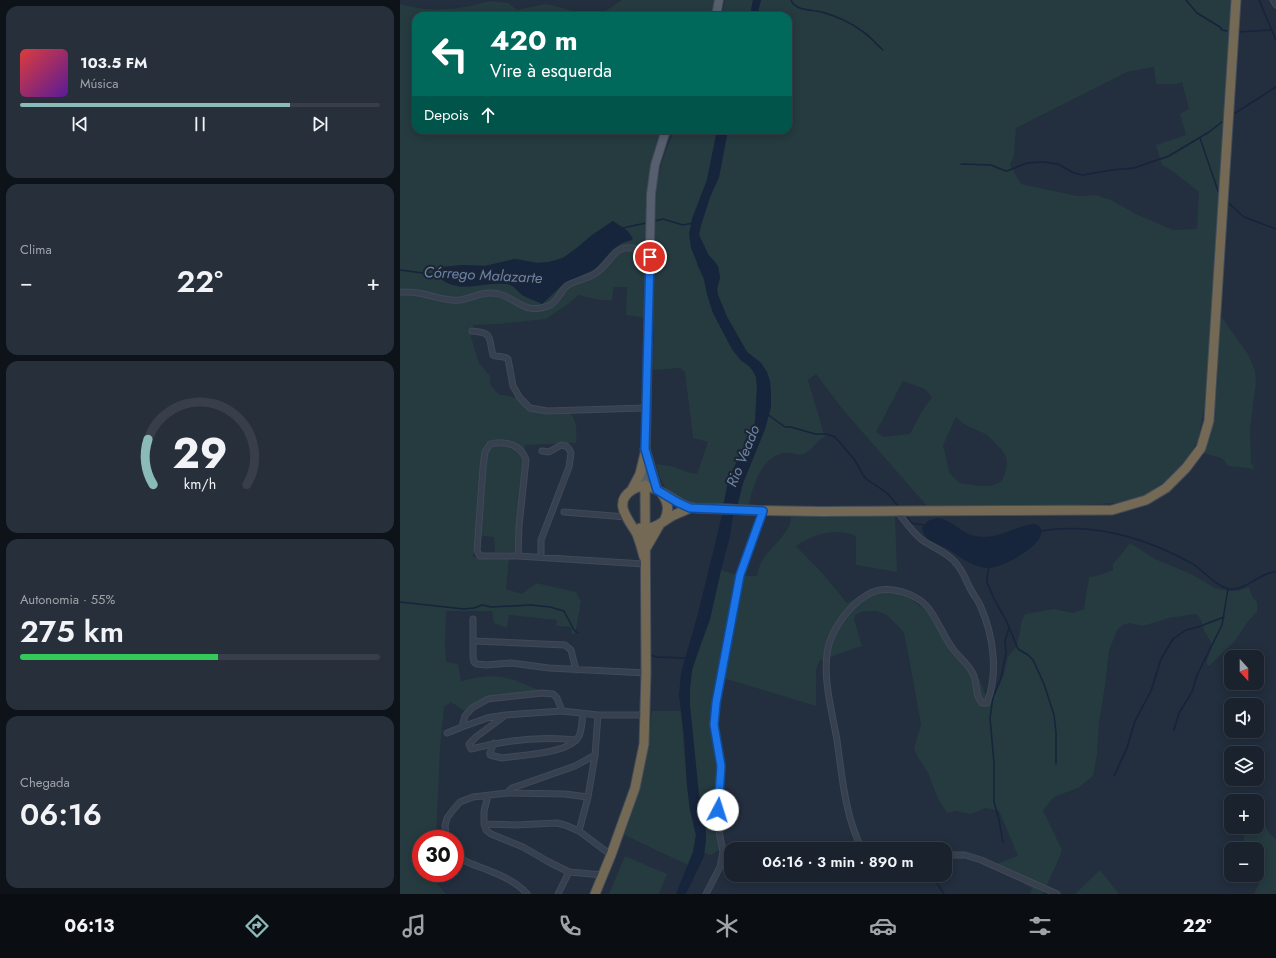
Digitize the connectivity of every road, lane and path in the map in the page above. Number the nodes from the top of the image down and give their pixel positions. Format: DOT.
graph roads {
  1 [pos="719,0"];
  2 [pos="1236,0"];
  3 [pos="1272,0"];
  4 [pos="1276,5"];
  5 [pos="717,12"];
  6 [pos="665,134"];
  7 [pos="640,250"];
  8 [pos="400,292"];
  9 [pos="472,331"];
  10 [pos="645,408"];
  11 [pos="542,451"];
  12 [pos="645,451"];
  13 [pos="644,485"];
  14 [pos="631,490"];
  15 [pos="658,491"];
  16 [pos="690,508"];
  17 [pos="763,511"];
  18 [pos="897,511"];
  19 [pos="564,512"];
  20 [pos="626,519"];
  21 [pos="662,523"];
  22 [pos="644,529"];
  23 [pos="518,556"];
  24 [pos="645,557"];
  25 [pos="541,558"];
  26 [pos="473,619"];
  27 [pos="473,641"];
  28 [pos="576,670"];
  29 [pos="646,673"];
  30 [pos="562,711"];
  31 [pos="583,714"];
  32 [pos="505,715"];
  33 [pos="598,715"];
  34 [pos="645,715"];
  35 [pos="462,726"];
  36 [pos="447,733"];
  37 [pos="576,740"];
  38 [pos="494,743"];
  39 [pos="595,755"];
  40 [pos="507,793"];
  41 [pos="488,796"];
  42 [pos="588,797"];
  43 [pos="484,824"];
  44 [pos="445,830"];
  45 [pos="579,831"];
  46 [pos="858,842"];
  47 [pos="611,855"];
  48 [pos="952,855"];
  49 [pos="464,860"];
  50 [pos="569,872"];
  51 [pos="603,876"];
  52 [pos="528,894"];
  53 [pos="558,894"];
  54 [pos="595,894"];
  55 [pos="706,894"];
  56 [pos="1057,894"];
  1 -- 5 [label="main road"];
  2 -- 18 [label="highway"];
  3 -- 4 [label="street"];
  6 -- 10 [label="main road"];
  7 -- 8 [label="street"];
  9 -- 10 [label="street"];
  10 -- 12 [label="main road"];
  11 -- 25 [label="street"];
  12 -- 13 [label="main road"];
  12 -- 14 [label="highway"];
  12 -- 15 [label="highway"];
  13 -- 14 [label="highway"];
  13 -- 15 [label="highway"];
  13 -- 22 [label="highway"];
  14 -- 20 [label="highway"];
  15 -- 16 [label="highway"];
  15 -- 21 [label="highway"];
  16 -- 17 [label="highway"];
  16 -- 21 [label="highway"];
  17 -- 18 [label="highway"];
  17 -- 55 [label="street"];
  18 -- 46 [label="street"];
  19 -- 20 [label="street"];
  20 -- 22 [label="highway"];
  20 -- 24 [label="highway"];
  21 -- 22 [label="highway"];
  21 -- 24 [label="highway"];
  22 -- 24 [label="highway"];
  23 -- 23 [label="street"];
  23 -- 25 [label="street"];
  24 -- 25 [label="street"];
  24 -- 29 [label="highway"];
  26 -- 27 [label="street"];
  27 -- 28 [label="street"];
  27 -- 28 [label="street"];
  28 -- 29 [label="street"];
  29 -- 34 [label="highway"];
  30 -- 31 [label="street"];
  30 -- 32 [label="street"];
  30 -- 35 [label="street"];
  31 -- 33 [label="street"];
  31 -- 37 [label="street"];
  32 -- 35 [label="street"];
  32 -- 38 [label="street"];
  33 -- 34 [label="street"];
  33 -- 39 [label="street"];
  34 -- 47 [label="highway"];
  35 -- 36 [label="street"];
  37 -- 38 [label="street"];
  37 -- 38 [label="street"];
  39 -- 40 [label="street"];
  39 -- 42 [label="street"];
  40 -- 41 [label="street"];
  40 -- 42 [label="street"];
  41 -- 43 [label="street"];
  41 -- 44 [label="street"];
  42 -- 45 [label="street"];
  43 -- 45 [label="street"];
  43 -- 50 [label="street"];
  45 -- 47 [label="street"];
  47 -- 51 [label="highway"];
  48 -- 56 [label="street"];
  49 -- 52 [label="street"];
  50 -- 51 [label="street"];
  50 -- 53 [label="street"];
  51 -- 54 [label="highway"];
}
